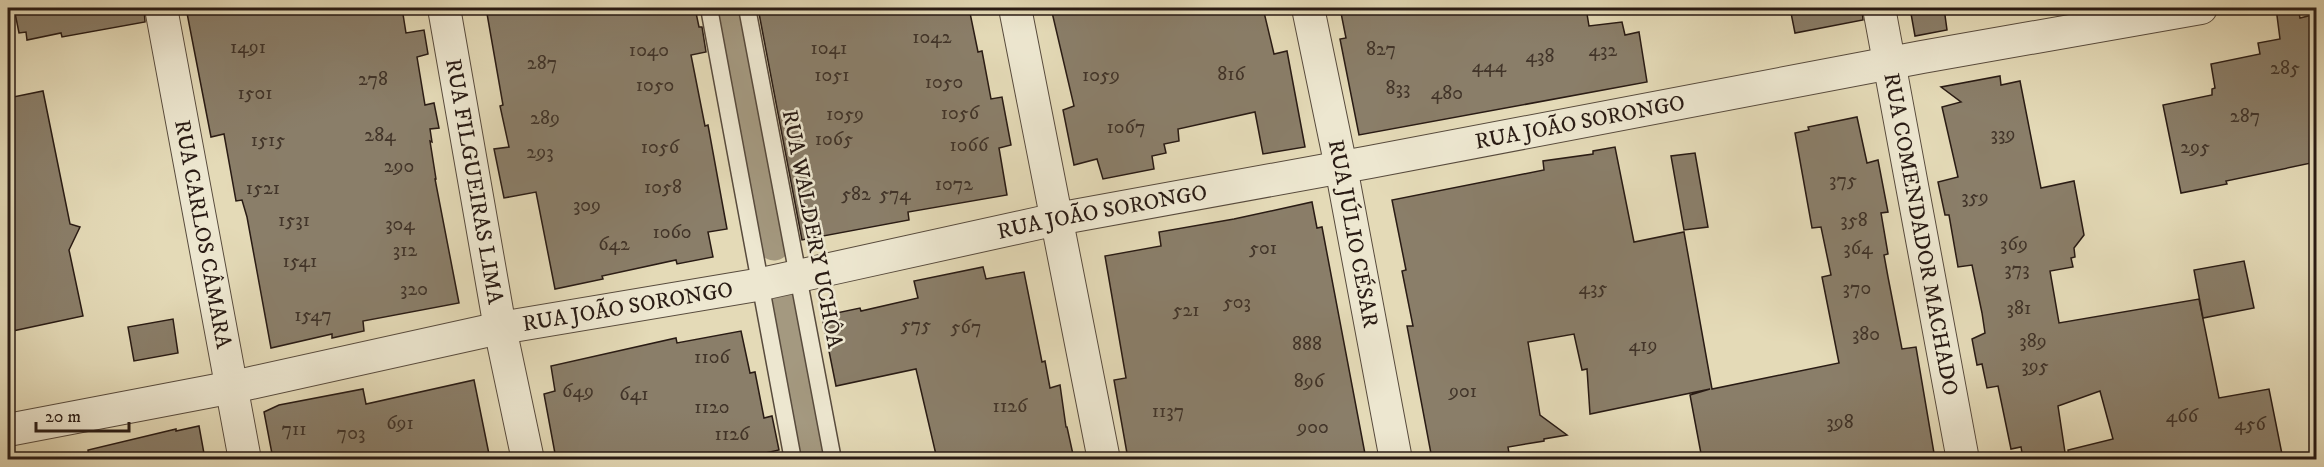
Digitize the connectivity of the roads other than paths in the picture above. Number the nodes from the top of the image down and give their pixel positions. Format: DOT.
graph roads {
  1 [pos="161,8"];
  2 [pos="444,8"];
  3 [pos="709,8"];
  4 [pos="747,8"];
  5 [pos="1015,8"];
  6 [pos="1308,8"];
  7 [pos="1879,8"];
  8 [pos="2201,8"];
  9 [pos="1889,63"];
  10 [pos="1341,167"];
  11 [pos="1057,219"];
  12 [pos="797,277"];
  13 [pos="761,284"];
  14 [pos="500,328"];
  15 [pos="233,387"];
  16 [pos="8,430"];
  17 [pos="245,459"];
  18 [pos="528,459"];
  19 [pos="793,459"];
  20 [pos="833,459"];
  21 [pos="1104,459"];
  22 [pos="1396,459"];
  23 [pos="1963,459"];
  1 -- 15 [label="street, RUA CARLOS CÂMARA"];
  2 -- 14 [label="street, RUA FILGUEIRAS LIMA"];
  3 -- 13 [label="lane"];
  4 -- 12 [label="lane, RUA WALDERY UCHÔA"];
  5 -- 11 [label="street"];
  6 -- 10 [label="street, RUA JÚLIO CÉSAR"];
  7 -- 9 [label="street, RUA COMENDADOR MACHADO"];
  8 -- 9 [label="street, RUA JOÃO SORONGO"];
  9 -- 10 [label="street, RUA JOÃO SORONGO"];
  9 -- 23 [label="street, RUA COMENDADOR MACHADO"];
  10 -- 11 [label="street, RUA JOÃO SORONGO"];
  10 -- 22 [label="street, RUA JÚLIO CÉSAR"];
  11 -- 12 [label="street, RUA JOÃO SORONGO"];
  11 -- 21 [label="street"];
  12 -- 13 [label="street, RUA JOÃO SORONGO"];
  12 -- 20 [label="lane, RUA WALDERY UCHÔA"];
  13 -- 14 [label="street, RUA JOÃO SORONGO"];
  13 -- 19 [label="lane"];
  14 -- 15 [label="street, RUA JOÃO SORONGO"];
  14 -- 18 [label="street, RUA FILGUEIRAS LIMA"];
  15 -- 16 [label="street, RUA JOÃO SORONGO"];
  15 -- 17 [label="street, RUA CARLOS CÂMARA"];
}
